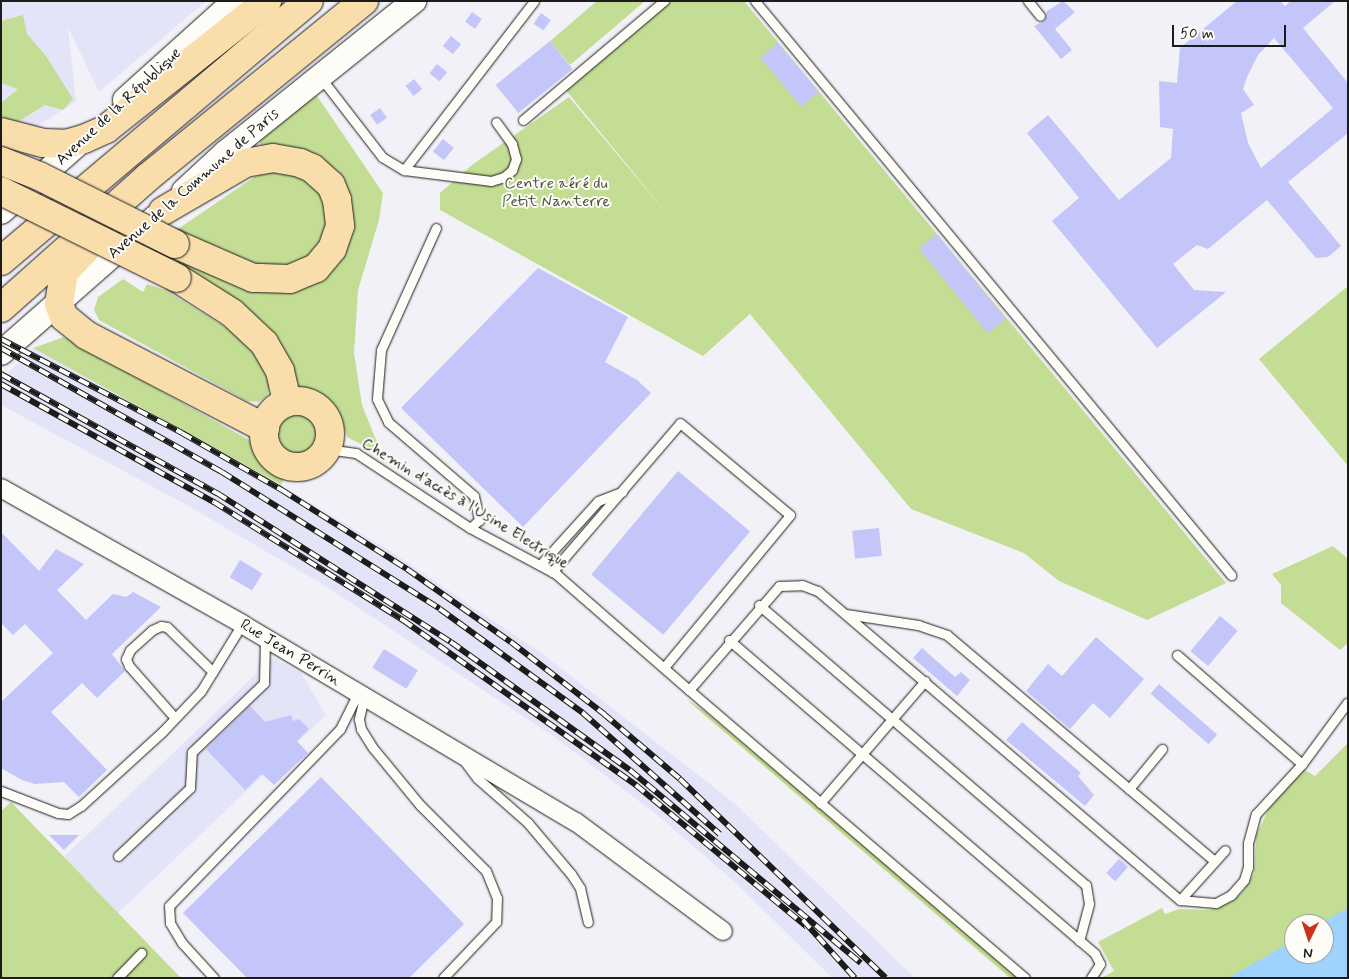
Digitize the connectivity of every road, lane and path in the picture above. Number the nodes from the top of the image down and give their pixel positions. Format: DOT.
graph roads {
  1 [pos="235,1"];
  2 [pos="268,1"];
  3 [pos="309,1"];
  4 [pos="364,1"];
  5 [pos="414,1"];
  6 [pos="534,1"];
  7 [pos="664,1"];
  8 [pos="755,1"];
  9 [pos="1028,1"];
  10 [pos="1040,16"];
  11 [pos="320,76"];
  12 [pos="234,105"];
  13 [pos="523,120"];
  14 [pos="496,122"];
  15 [pos="1,132"];
  16 [pos="84,139"];
  17 [pos="1,161"];
  18 [pos="404,170"];
  19 [pos="1,191"];
  20 [pos="163,211"];
  21 [pos="1,212"];
  22 [pos="436,228"];
  23 [pos="1,261"];
  24 [pos="58,304"];
  25 [pos="1,308"];
  26 [pos="1,353"];
  27 [pos="287,402"];
  28 [pos="265,428"];
  29 [pos="327,449"];
  30 [pos="1,488"];
  31 [pos="624,491"];
  32 [pos="470,528"];
  33 [pos="540,565"];
  34 [pos="552,572"];
  35 [pos="1231,576"];
  36 [pos="759,605"];
  37 [pos="846,614"];
  38 [pos="242,624"];
  39 [pos="265,638"];
  40 [pos="729,640"];
  41 [pos="1177,655"];
  42 [pos="665,666"];
  43 [pos="213,672"];
  44 [pos="925,681"];
  45 [pos="689,690"];
  46 [pos="361,695"];
  47 [pos="1347,703"];
  48 [pos="175,718"];
  49 [pos="892,719"];
  50 [pos="1162,749"];
  51 [pos="456,752"];
  52 [pos="862,754"];
  53 [pos="1302,764"];
  54 [pos="1129,788"];
  55 [pos="1,791"];
  56 [pos="820,803"];
  57 [pos="1225,850"];
  58 [pos="118,856"];
  59 [pos="1214,861"];
  60 [pos="1180,900"];
  61 [pos="588,922"];
  62 [pos="723,932"];
  63 [pos="1080,941"];
  64 [pos="141,953"];
  65 [pos="117,978"];
  66 [pos="214,978"];
  67 [pos="443,978"];
  68 [pos="1025,978"];
  69 [pos="1091,978"];
  1 -- 16 [label="main road, Avenue de la République"];
  2 -- 16 [label="main road"];
  3 -- 23 [label="main road"];
  4 -- 12 [label="main road"];
  5 -- 11 [label="main road, Avenue de la Commune de Paris"];
  6 -- 18 [label="lane"];
  7 -- 13 [label="lane"];
  8 -- 35 [label="lane"];
  9 -- 10 [label="lane"];
  11 -- 18 [label="lane"];
  11 -- 20 [label="main road, Avenue de la Commune de Paris"];
  12 -- 24 [label="main road"];
  12 -- 25 [label="main road"];
  14 -- 18 [label="lane"];
  15 -- 16 [label="main road"];
  16 -- 21 [label="main road, Avenue de la République"];
  17 -- 20 [label="main road, bridge"];
  19 -- 27 [label="main road, bridge"];
  20 -- 24 [label="main road, Avenue de la Commune de Paris"];
  22 -- 32 [label="lane"];
  24 -- 26 [label="main road, Avenue de la Commune de Paris"];
  24 -- 28 [label="main road"];
  27 -- 28 [label="main road"];
  27 -- 29 [label="main road"];
  28 -- 29 [label="main road"];
  29 -- 32 [label="lane, Chemin d'accès à l'Usine Electrique"];
  30 -- 38 [label="street, Rue Jean Perrin"];
  31 -- 33 [label="lane"];
  31 -- 34 [label="lane"];
  31 -- 42 [label="lane"];
  32 -- 33 [label="lane, Chemin d'accès à l'Usine Electrique"];
  33 -- 34 [label="lane, Chemin d'accès à l'Usine Electrique"];
  34 -- 42 [label="lane, Chemin d'accès à l'Usine Electrique"];
  36 -- 37 [label="lane"];
  36 -- 40 [label="lane"];
  36 -- 49 [label="lane"];
  37 -- 44 [label="lane"];
  37 -- 54 [label="lane"];
  38 -- 39 [label="street, Rue Jean Perrin"];
  38 -- 43 [label="lane"];
  39 -- 46 [label="street, Rue Jean Perrin"];
  39 -- 58 [label="lane"];
  40 -- 45 [label="lane"];
  40 -- 52 [label="lane"];
  41 -- 53 [label="lane"];
  42 -- 45 [label="lane, Chemin d'accès à l'Usine Electrique"];
  43 -- 48 [label="lane"];
  43 -- 48 [label="lane"];
  44 -- 49 [label="lane"];
  44 -- 60 [label="lane"];
  45 -- 56 [label="lane, Chemin d'accès à l'Usine Electrique"];
  46 -- 51 [label="street, Rue Jean Perrin"];
  46 -- 66 [label="lane"];
  46 -- 67 [label="lane"];
  47 -- 53 [label="lane"];
  48 -- 55 [label="lane"];
  49 -- 52 [label="lane"];
  49 -- 63 [label="lane"];
  50 -- 54 [label="lane"];
  51 -- 61 [label="lane"];
  51 -- 62 [label="street, Rue Jean Perrin"];
  52 -- 56 [label="lane"];
  52 -- 63 [label="lane"];
  53 -- 60 [label="lane"];
  54 -- 59 [label="lane"];
  56 -- 68 [label="lane, Chemin d'accès à l'Usine Electrique"];
  57 -- 59 [label="lane"];
  59 -- 60 [label="lane"];
  63 -- 69 [label="lane"];
  64 -- 65 [label="lane"];
}
